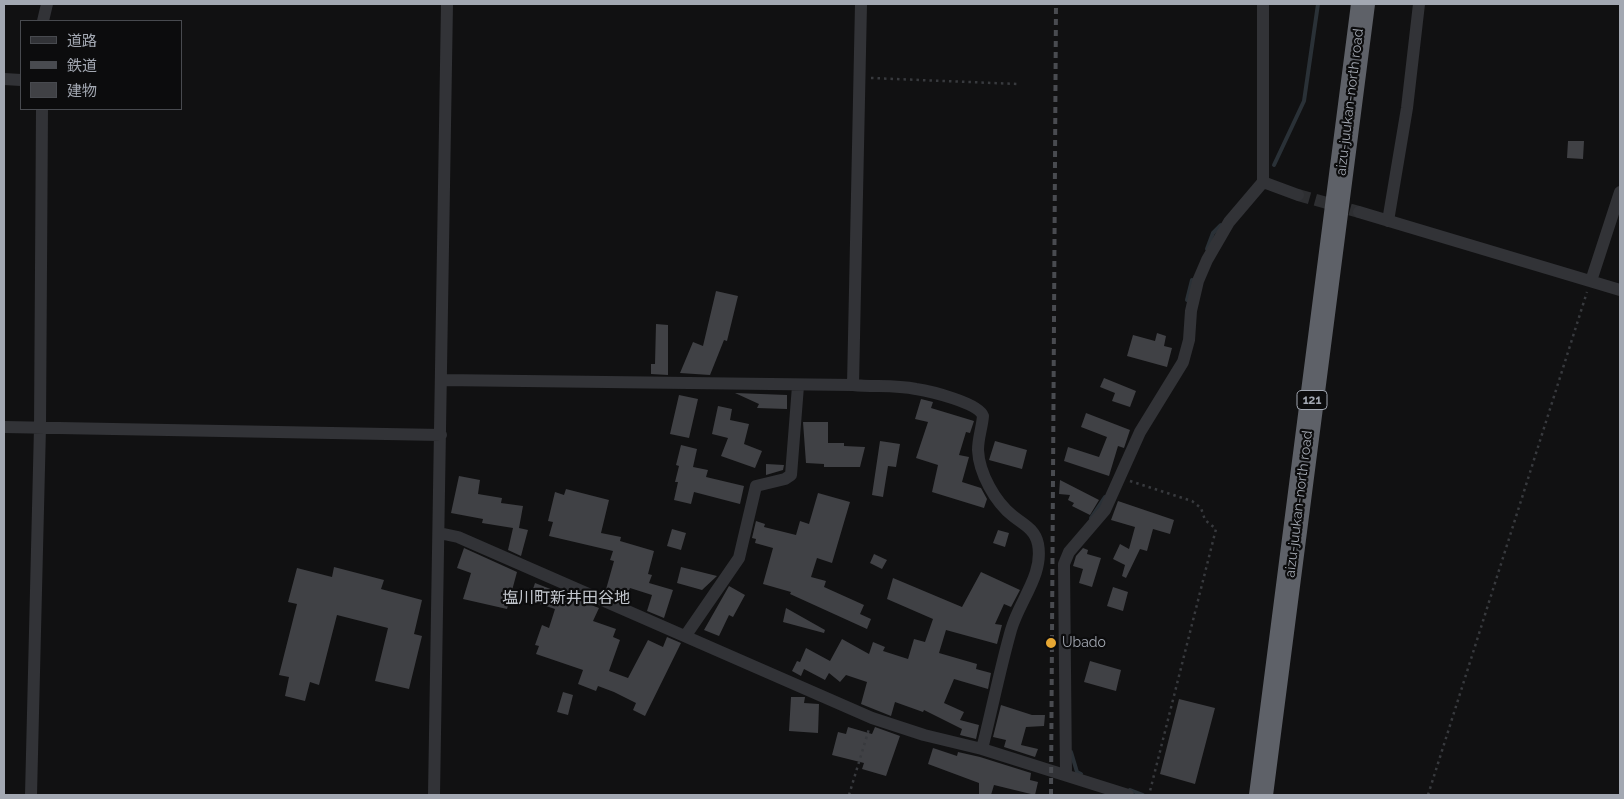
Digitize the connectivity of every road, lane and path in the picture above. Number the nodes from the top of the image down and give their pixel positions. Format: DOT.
graph roads {
  1 [pos="47,4"];
  2 [pos="448,4"];
  3 [pos="861,4"];
  4 [pos="1263,4"];
  5 [pos="1346,4"];
  6 [pos="1363,4"];
  7 [pos="1419,4"];
  8 [pos="43,20"];
  9 [pos="859,77"];
  10 [pos="4,80"];
  11 [pos="20,80"];
  12 [pos="1017,84"];
  13 [pos="42,110"];
  14 [pos="1263,182"];
  15 [pos="1620,192"];
  16 [pos="1298,195"];
  17 [pos="1359,212"];
  18 [pos="1388,221"];
  19 [pos="1591,281"];
  20 [pos="1620,290"];
  21 [pos="442,380"];
  22 [pos="853,385"];
  23 [pos="798,386"];
  24 [pos="4,427"];
  25 [pos="40,427"];
  26 [pos="441,435"];
  27 [pos="1120,478"];
  28 [pos="439,533"];
  29 [pos="686,635"];
  30 [pos="872,718"];
  31 [pos="982,749"];
  32 [pos="1066,775"];
  33 [pos="31,795"];
  34 [pos="434,795"];
  35 [pos="849,795"];
  36 [pos="1128,795"];
  37 [pos="1149,795"];
  38 [pos="1246,795"];
  39 [pos="1261,795"];
  40 [pos="1428,795"];
  1 -- 8 [label="street"];
  2 -- 21 [label="street"];
  3 -- 9 [label="street"];
  4 -- 14 [label="street"];
  5 -- 38 [label="highway, aizu-juukan-north road / 121"];
  6 -- 39 [label="highway, aizu-juukan-north road / 121"];
  7 -- 18 [label="street"];
  9 -- 12 [label="path"];
  9 -- 22 [label="street"];
  10 -- 11 [label="street"];
  13 -- 25 [label="street"];
  14 -- 16 [label="street"];
  14 -- 27 [label="street"];
  15 -- 19 [label="street"];
  17 -- 18 [label="street"];
  18 -- 19 [label="street"];
  19 -- 20 [label="street"];
  19 -- 40 [label="path"];
  21 -- 23 [label="street"];
  21 -- 26 [label="street"];
  22 -- 23 [label="street"];
  22 -- 31 [label="street"];
  23 -- 29 [label="street"];
  24 -- 25 [label="street"];
  25 -- 26 [label="street"];
  25 -- 33 [label="street"];
  26 -- 28 [label="street"];
  27 -- 32 [label="street"];
  27 -- 37 [label="path"];
  28 -- 29 [label="street"];
  28 -- 34 [label="street"];
  29 -- 30 [label="street"];
  30 -- 31 [label="street"];
  30 -- 35 [label="path"];
  31 -- 32 [label="street"];
  32 -- 36 [label="street"];
}
